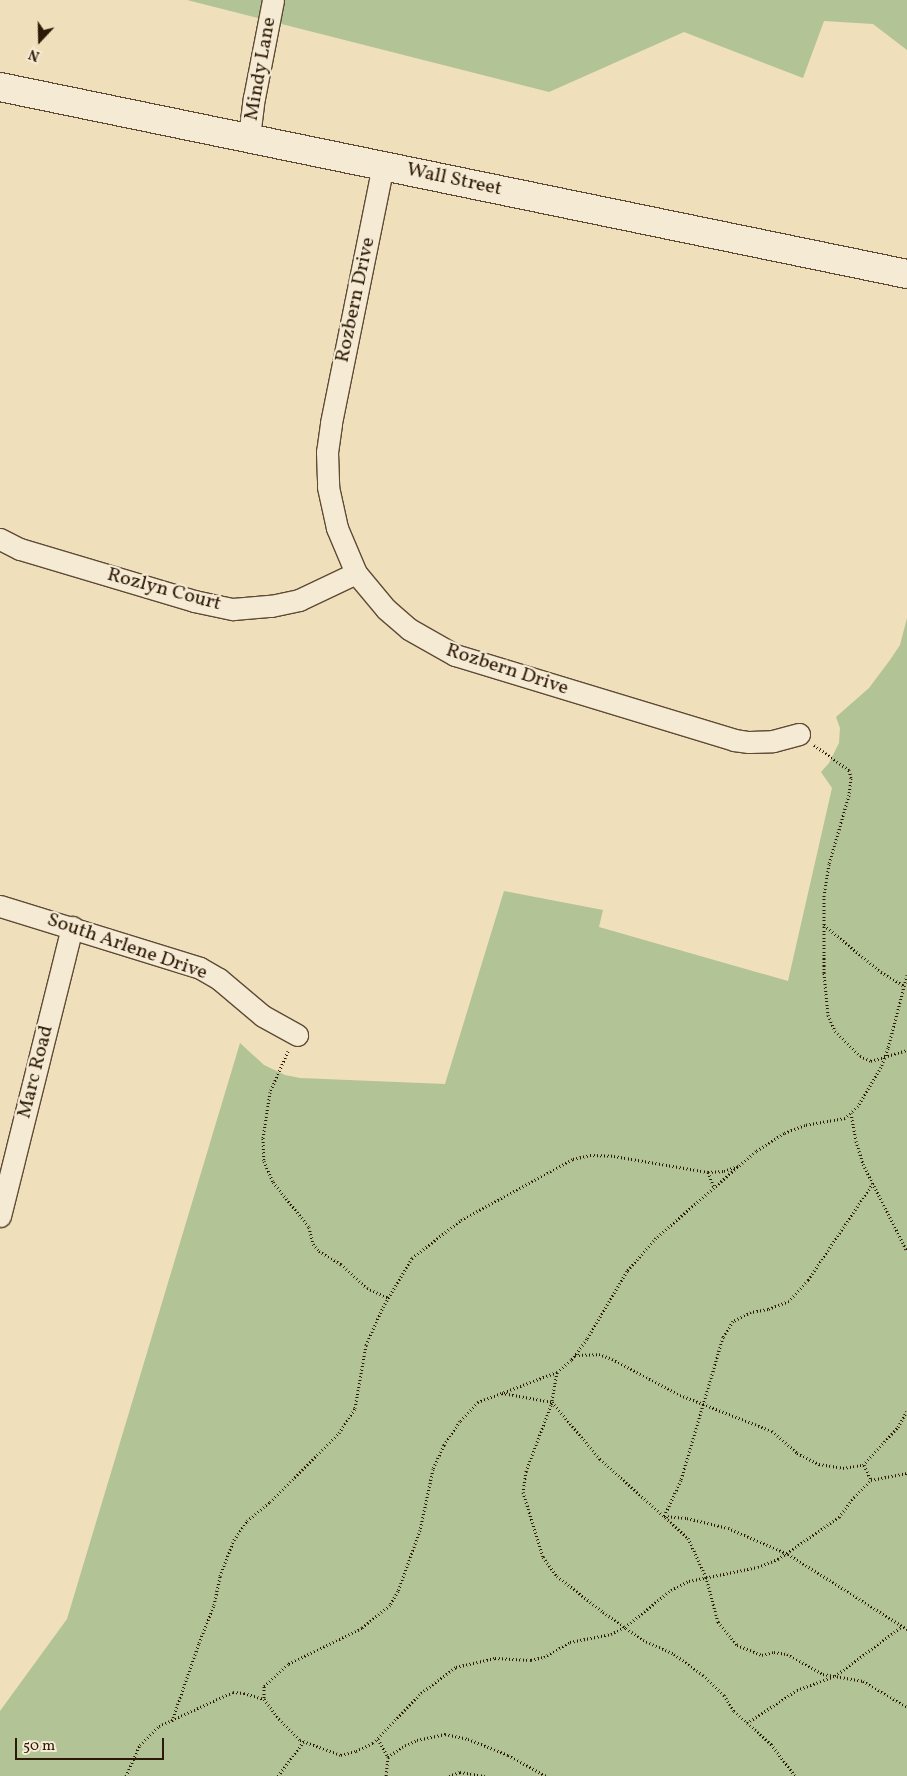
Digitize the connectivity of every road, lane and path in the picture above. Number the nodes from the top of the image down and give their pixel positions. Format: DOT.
graph roads {
  1 [pos="274,0"];
  2 [pos="0,87"];
  3 [pos="249,137"];
  4 [pos="383,165"];
  5 [pos="907,274"];
  6 [pos="0,539"];
  7 [pos="356,573"];
  8 [pos="798,734"];
  9 [pos="0,906"];
  10 [pos="824,925"];
  11 [pos="72,927"];
  12 [pos="907,975"];
  13 [pos="903,985"];
  14 [pos="297,1035"];
  15 [pos="907,1050"];
  16 [pos="884,1058"];
  17 [pos="851,1112"];
  18 [pos="740,1166"];
  19 [pos="708,1172"];
  20 [pos="873,1183"];
  21 [pos="714,1188"];
  22 [pos="0,1216"];
  23 [pos="907,1251"];
  24 [pos="388,1298"];
  25 [pos="575,1355"];
  26 [pos="557,1372"];
  27 [pos="502,1393"];
  28 [pos="552,1402"];
  29 [pos="703,1405"];
  30 [pos="907,1411"];
  31 [pos="863,1465"];
  32 [pos="907,1473"];
  33 [pos="871,1480"];
  34 [pos="664,1516"];
  35 [pos="788,1554"];
  36 [pos="706,1577"];
  37 [pos="625,1627"];
  38 [pos="901,1627"];
  39 [pos="907,1629"];
  40 [pos="835,1676"];
  41 [pos="264,1699"];
  42 [pos="907,1707"];
  43 [pos="172,1721"];
  44 [pos="747,1723"];
  45 [pos="378,1739"];
  46 [pos="304,1741"];
  47 [pos="388,1757"];
  48 [pos="126,1776"];
  49 [pos="278,1776"];
  50 [pos="386,1776"];
  51 [pos="449,1776"];
  52 [pos="485,1776"];
  53 [pos="546,1776"];
  54 [pos="795,1776"];
  1 -- 3 [label="street, Mindy Lane"];
  2 -- 3 [label="street, Wall Street"];
  3 -- 4 [label="street, Wall Street"];
  4 -- 5 [label="street, Wall Street"];
  4 -- 7 [label="street, Rozbern Drive"];
  6 -- 7 [label="street, Rozlyn Court"];
  7 -- 8 [label="street, Rozbern Drive"];
  8 -- 10 [label="path"];
  9 -- 11 [label="street, South Arlene Drive"];
  10 -- 13 [label="path"];
  10 -- 16 [label="path"];
  11 -- 14 [label="street, South Arlene Drive"];
  11 -- 22 [label="street, Marc Road"];
  12 -- 13 [label="path"];
  13 -- 16 [label="path"];
  14 -- 24 [label="path"];
  15 -- 16 [label="path"];
  16 -- 17 [label="path"];
  17 -- 18 [label="path"];
  17 -- 20 [label="path"];
  18 -- 19 [label="path"];
  18 -- 21 [label="path"];
  19 -- 21 [label="path"];
  19 -- 24 [label="path"];
  20 -- 23 [label="path"];
  20 -- 29 [label="path"];
  21 -- 25 [label="path"];
  24 -- 43 [label="path"];
  25 -- 26 [label="path"];
  25 -- 29 [label="path"];
  26 -- 27 [label="path"];
  26 -- 28 [label="path"];
  27 -- 28 [label="path"];
  27 -- 41 [label="path"];
  28 -- 34 [label="path"];
  28 -- 37 [label="path"];
  29 -- 31 [label="path"];
  29 -- 34 [label="path"];
  30 -- 31 [label="path"];
  31 -- 33 [label="path"];
  32 -- 33 [label="path"];
  33 -- 35 [label="path"];
  34 -- 35 [label="path"];
  34 -- 36 [label="path"];
  35 -- 36 [label="path"];
  35 -- 38 [label="path"];
  36 -- 37 [label="path"];
  36 -- 40 [label="path"];
  37 -- 44 [label="path"];
  37 -- 45 [label="path"];
  38 -- 39 [label="path"];
  38 -- 40 [label="path"];
  40 -- 42 [label="path"];
  40 -- 44 [label="path"];
  41 -- 43 [label="path"];
  41 -- 46 [label="path"];
  43 -- 48 [label="path"];
  44 -- 54 [label="path"];
  45 -- 46 [label="path"];
  45 -- 47 [label="path"];
  46 -- 49 [label="path"];
  47 -- 50 [label="path"];
  47 -- 53 [label="path"];
  51 -- 52 [label="path"];
}
